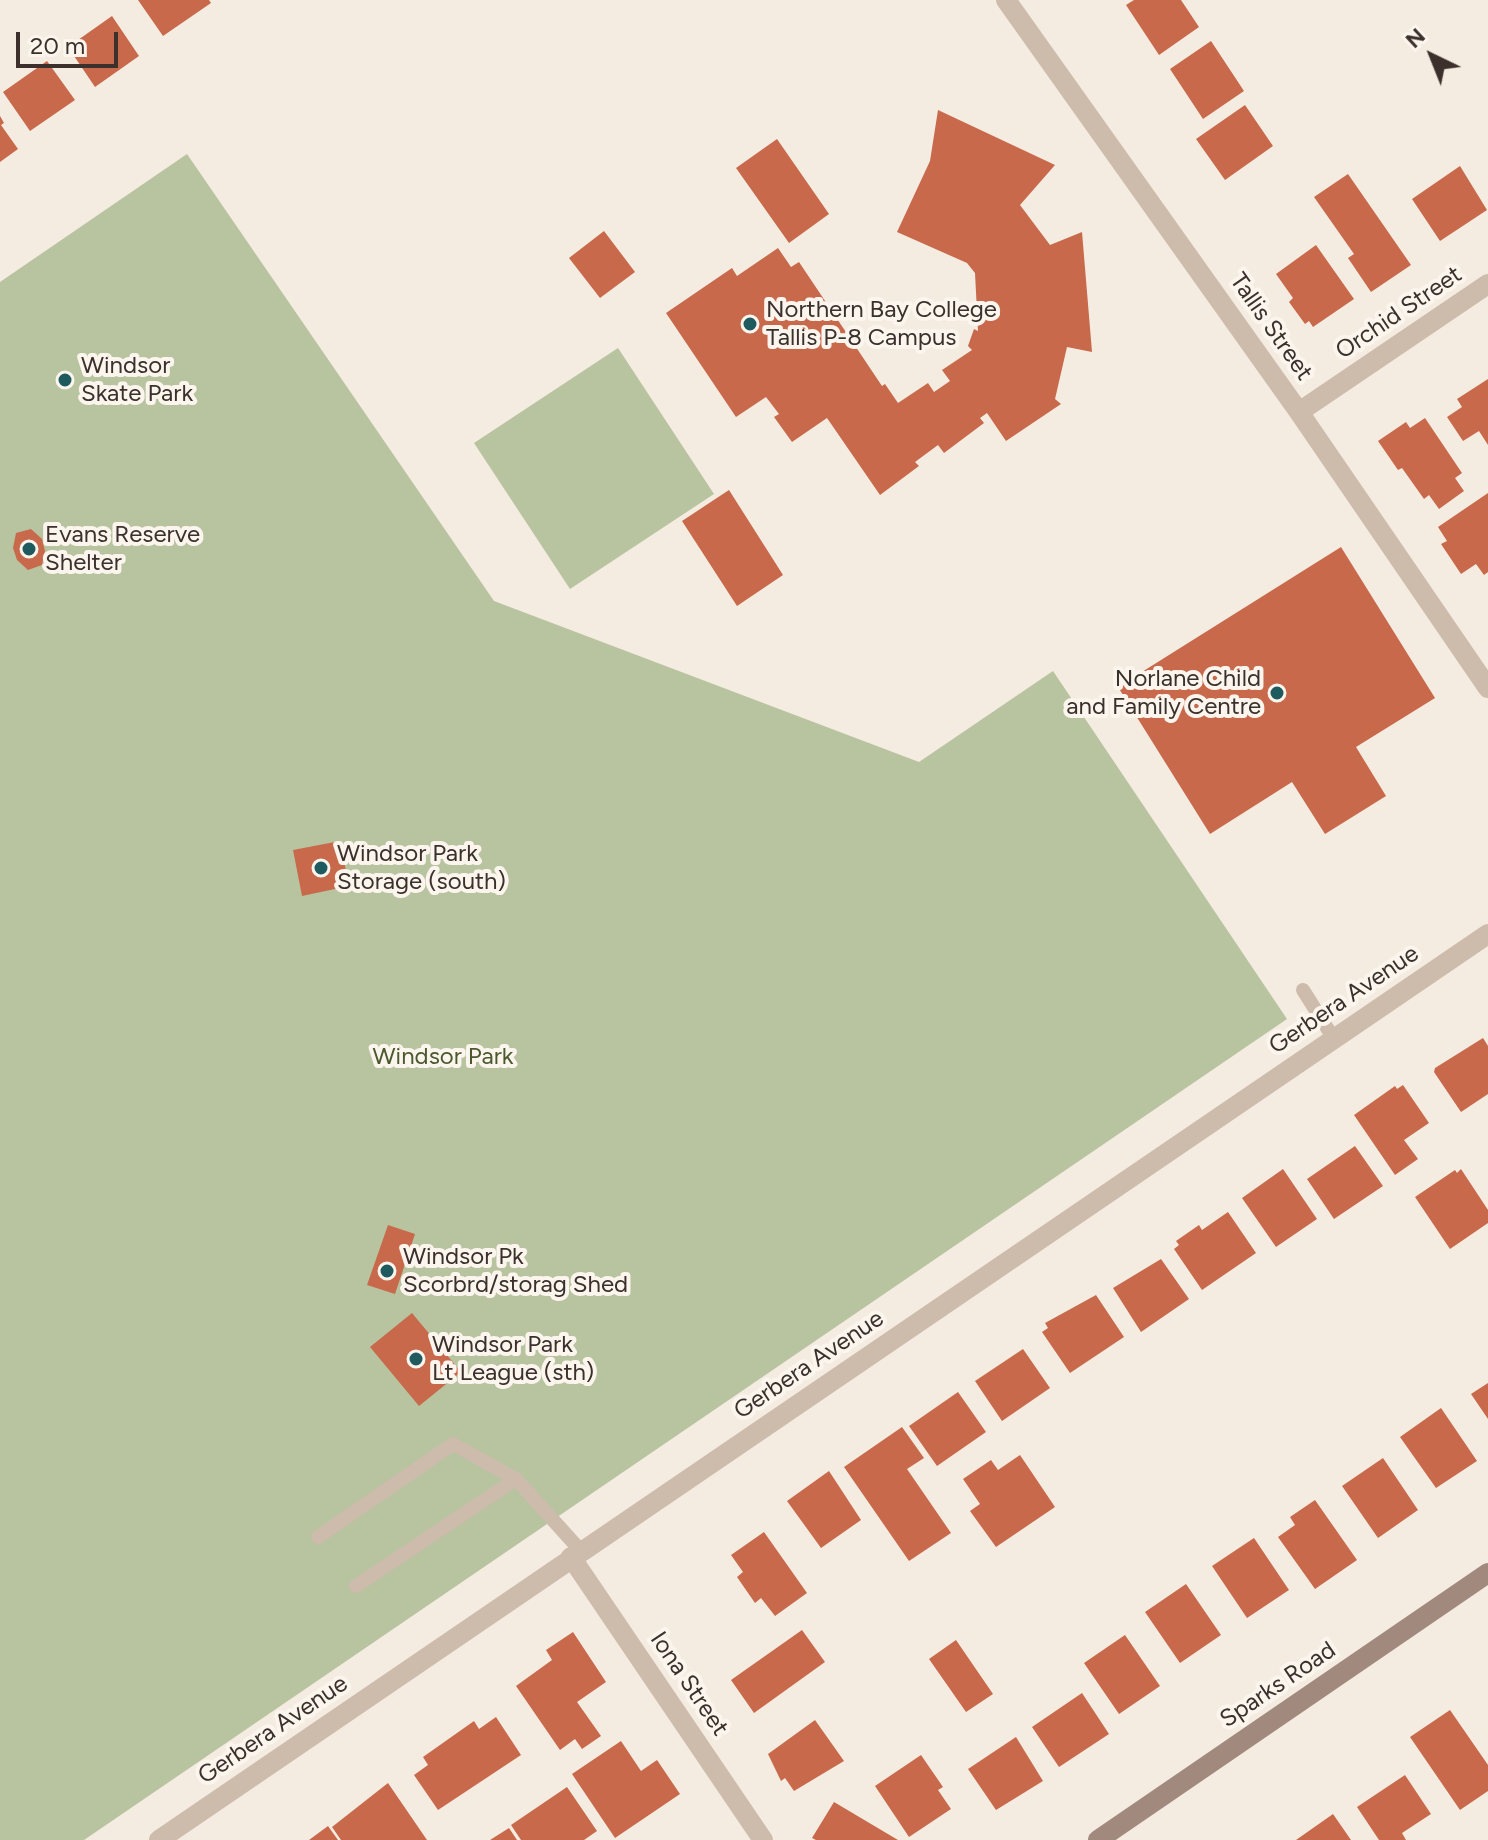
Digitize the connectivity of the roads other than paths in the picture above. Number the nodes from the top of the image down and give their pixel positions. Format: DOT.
graph roads {
  1 [pos="1006,0"];
  2 [pos="1488,284"];
  3 [pos="1299,412"];
  4 [pos="1488,688"];
  5 [pos="1488,934"];
  6 [pos="1303,990"];
  7 [pos="1334,1039"];
  8 [pos="516,1479"];
  9 [pos="318,1537"];
  10 [pos="576,1554"];
  11 [pos="1488,1573"];
  12 [pos="356,1586"];
  13 [pos="159,1840"];
  14 [pos="763,1840"];
  15 [pos="1098,1840"];
  1 -- 3 [label="street, Tallis Street"];
  2 -- 3 [label="street, Orchid Street"];
  3 -- 4 [label="street, Tallis Street"];
  5 -- 7 [label="street, Gerbera Avenue"];
  6 -- 7 [label="lane"];
  7 -- 10 [label="street, Gerbera Avenue"];
  8 -- 9 [label="lane"];
  8 -- 10 [label="lane"];
  8 -- 12 [label="lane"];
  10 -- 13 [label="street, Gerbera Avenue"];
  10 -- 14 [label="street, Iona Street"];
  11 -- 15 [label="street, Sparks Road"];
}
